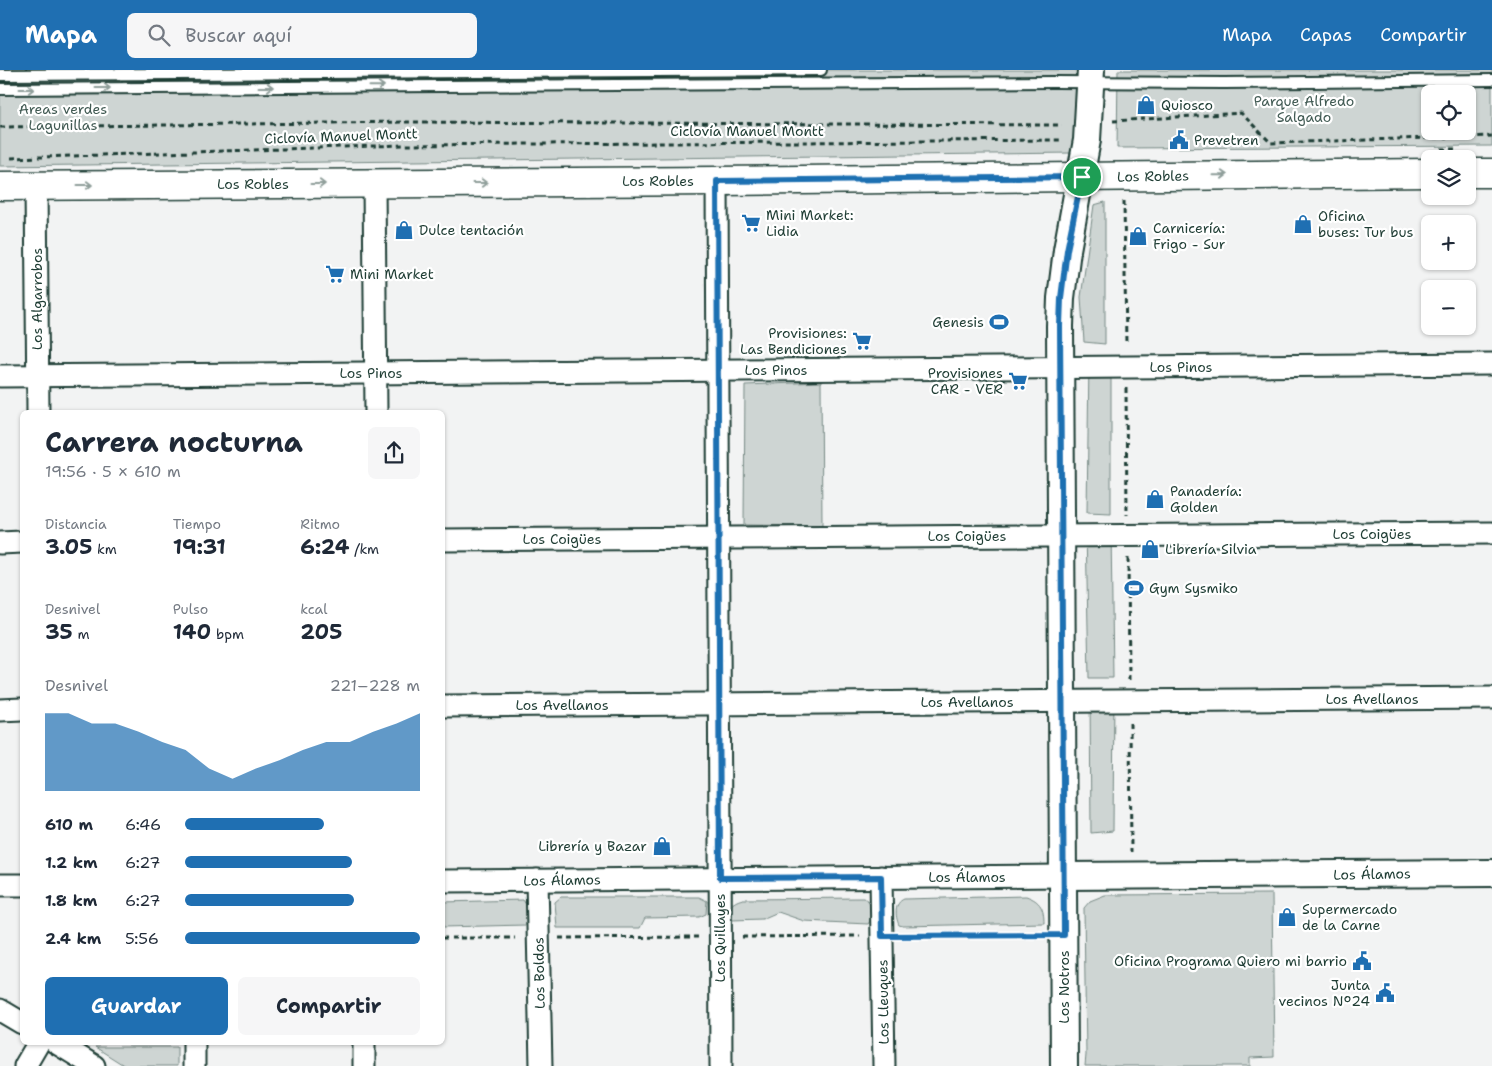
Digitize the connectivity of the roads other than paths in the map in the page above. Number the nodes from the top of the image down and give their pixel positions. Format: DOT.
graph roads {
  1 [pos="821,70"];
  2 [pos="0,75"];
  3 [pos="1091,76"];
  4 [pos="1492,80"];
  5 [pos="0,89"];
  6 [pos="1421,162"];
  7 [pos="1476,166"];
  8 [pos="1492,173"];
  9 [pos="1082,177"];
  10 [pos="717,181"];
  11 [pos="374,183"];
  12 [pos="0,186"];
  13 [pos="36,186"];
  14 [pos="1492,364"];
  15 [pos="1059,368"];
  16 [pos="718,370"];
  17 [pos="376,373"];
  18 [pos="37,375"];
  19 [pos="0,376"];
  20 [pos="38,410"];
  21 [pos="376,410"];
  22 [pos="1492,533"];
  23 [pos="1061,535"];
  24 [pos="719,538"];
  25 [pos="445,540"];
  26 [pos="20,542"];
  27 [pos="0,543"];
  28 [pos="1492,698"];
  29 [pos="1062,701"];
  30 [pos="720,704"];
  31 [pos="445,706"];
  32 [pos="20,709"];
  33 [pos="0,710"];
  34 [pos="1492,873"];
  35 [pos="1063,876"];
  36 [pos="881,877"];
  37 [pos="720,878"];
  38 [pos="537,880"];
  39 [pos="445,881"];
  40 [pos="0,885"];
  41 [pos="20,885"];
  42 [pos="0,1010"];
  43 [pos="20,1022"];
  44 [pos="36,1045"];
  45 [pos="60,1045"];
  46 [pos="194,1045"];
  47 [pos="364,1045"];
  48 [pos="25,1066"];
  49 [pos="94,1066"];
  50 [pos="194,1066"];
  51 [pos="364,1066"];
  52 [pos="541,1066"];
  53 [pos="721,1066"];
  54 [pos="884,1066"];
  55 [pos="1064,1066"];
  1 -- 2 [label="lane"];
  3 -- 4 [label="lane"];
  5 -- 3 [label="lane, one-way"];
  3 -- 9 [label="street, Los Notros"];
  9 -- 6 [label="main road, Los Robles, one-way"];
  7 -- 8 [label="main road"];
  9 -- 10 [label="main road, Los Robles"];
  9 -- 15 [label="street, Los Notros"];
  11 -- 10 [label="main road, Los Robles, one-way"];
  10 -- 16 [label="street, Los Quillayes"];
  13 -- 11 [label="main road, Los Robles, one-way"];
  11 -- 17 [label="street"];
  12 -- 13 [label="main road, Los Robles"];
  13 -- 18 [label="street, Los Algarrobos"];
  14 -- 15 [label="street, Los Pinos"];
  15 -- 16 [label="street, Los Pinos"];
  15 -- 23 [label="street, Los Notros"];
  16 -- 17 [label="street, Los Pinos"];
  16 -- 24 [label="street, Los Quillayes"];
  17 -- 18 [label="street, Los Pinos"];
  17 -- 21 [label="street"];
  18 -- 19 [label="street, Los Pinos"];
  18 -- 20 [label="street, Los Algarrobos"];
  22 -- 23 [label="street, Los Coigües"];
  23 -- 24 [label="street, Los Coigües"];
  23 -- 29 [label="street, Los Notros"];
  24 -- 25 [label="street, Los Coigües"];
  24 -- 30 [label="street, Los Quillayes"];
  26 -- 27 [label="street"];
  28 -- 29 [label="street, Los Avellanos"];
  29 -- 30 [label="street, Los Avellanos"];
  29 -- 35 [label="street, Los Notros"];
  30 -- 31 [label="street, Los Avellanos"];
  30 -- 37 [label="street, Los Quillayes"];
  32 -- 33 [label="street"];
  34 -- 35 [label="street, Los Álamos"];
  35 -- 36 [label="street, Los Álamos"];
  35 -- 55 [label="street, Los Notros"];
  36 -- 37 [label="street, Los Álamos"];
  36 -- 54 [label="street, Los Lleuques"];
  37 -- 38 [label="street, Los Álamos"];
  37 -- 53 [label="street, Los Quillayes"];
  38 -- 39 [label="street, Los Álamos"];
  38 -- 52 [label="street, Los Boldos"];
  40 -- 41 [label="street"];
  42 -- 43 [label="street"];
  44 -- 48 [label="street"];
  45 -- 49 [label="street"];
  46 -- 50 [label="street"];
  47 -- 51 [label="street"];
}
